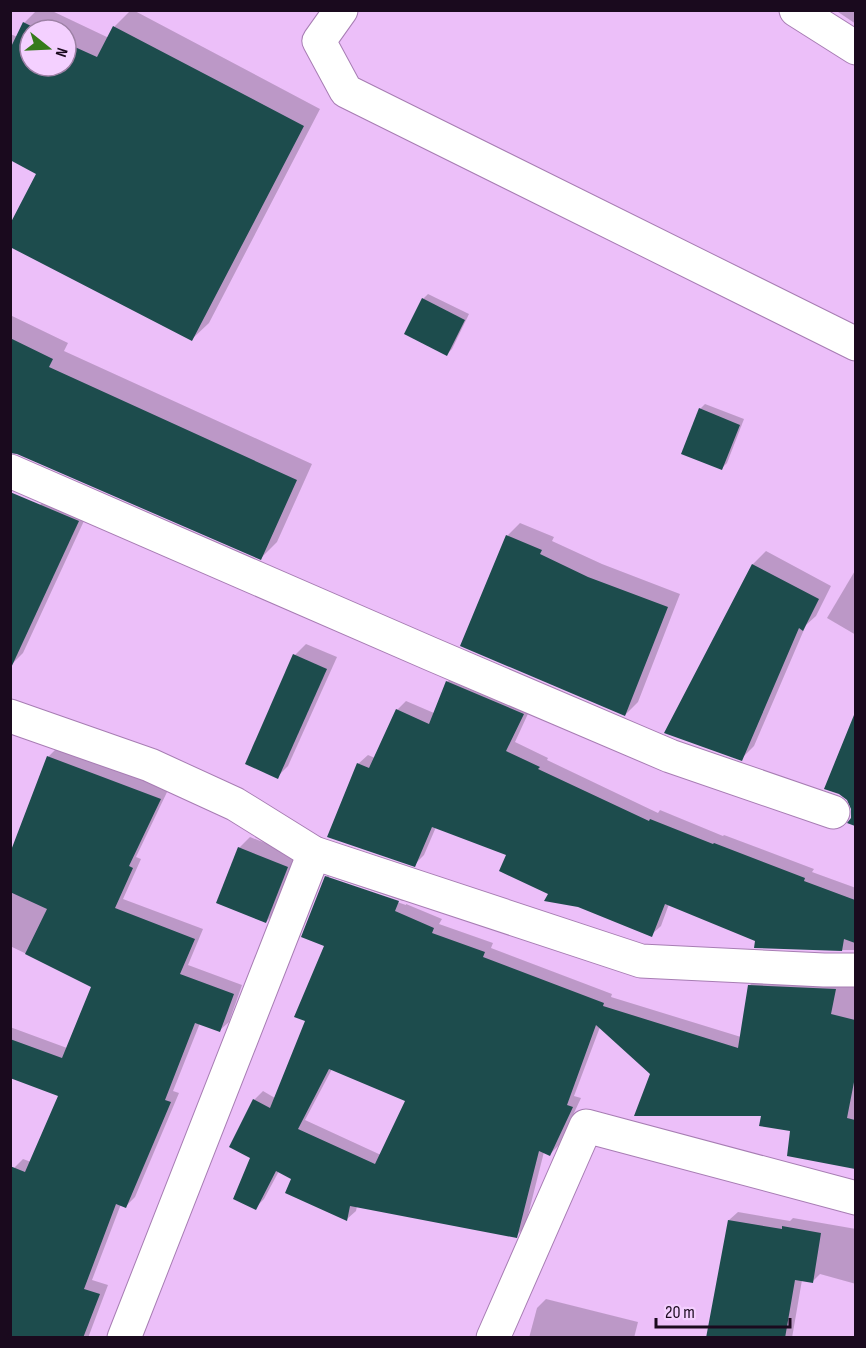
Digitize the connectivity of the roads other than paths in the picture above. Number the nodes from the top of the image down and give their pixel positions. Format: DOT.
graph roads {
  1 [pos="341,10"];
  2 [pos="796,10"];
  3 [pos="855,48"];
  4 [pos="855,344"];
  5 [pos="10,471"];
  6 [pos="11,718"];
  7 [pos="832,812"];
  8 [pos="314,854"];
  9 [pos="855,970"];
  10 [pos="855,1198"];
  11 [pos="124,1338"];
  12 [pos="493,1338"];
  1 -- 4 [label="street"];
  2 -- 3 [label="street"];
  5 -- 7 [label="street"];
  6 -- 8 [label="street"];
  8 -- 9 [label="street"];
  8 -- 11 [label="street"];
  10 -- 12 [label="street"];
}
